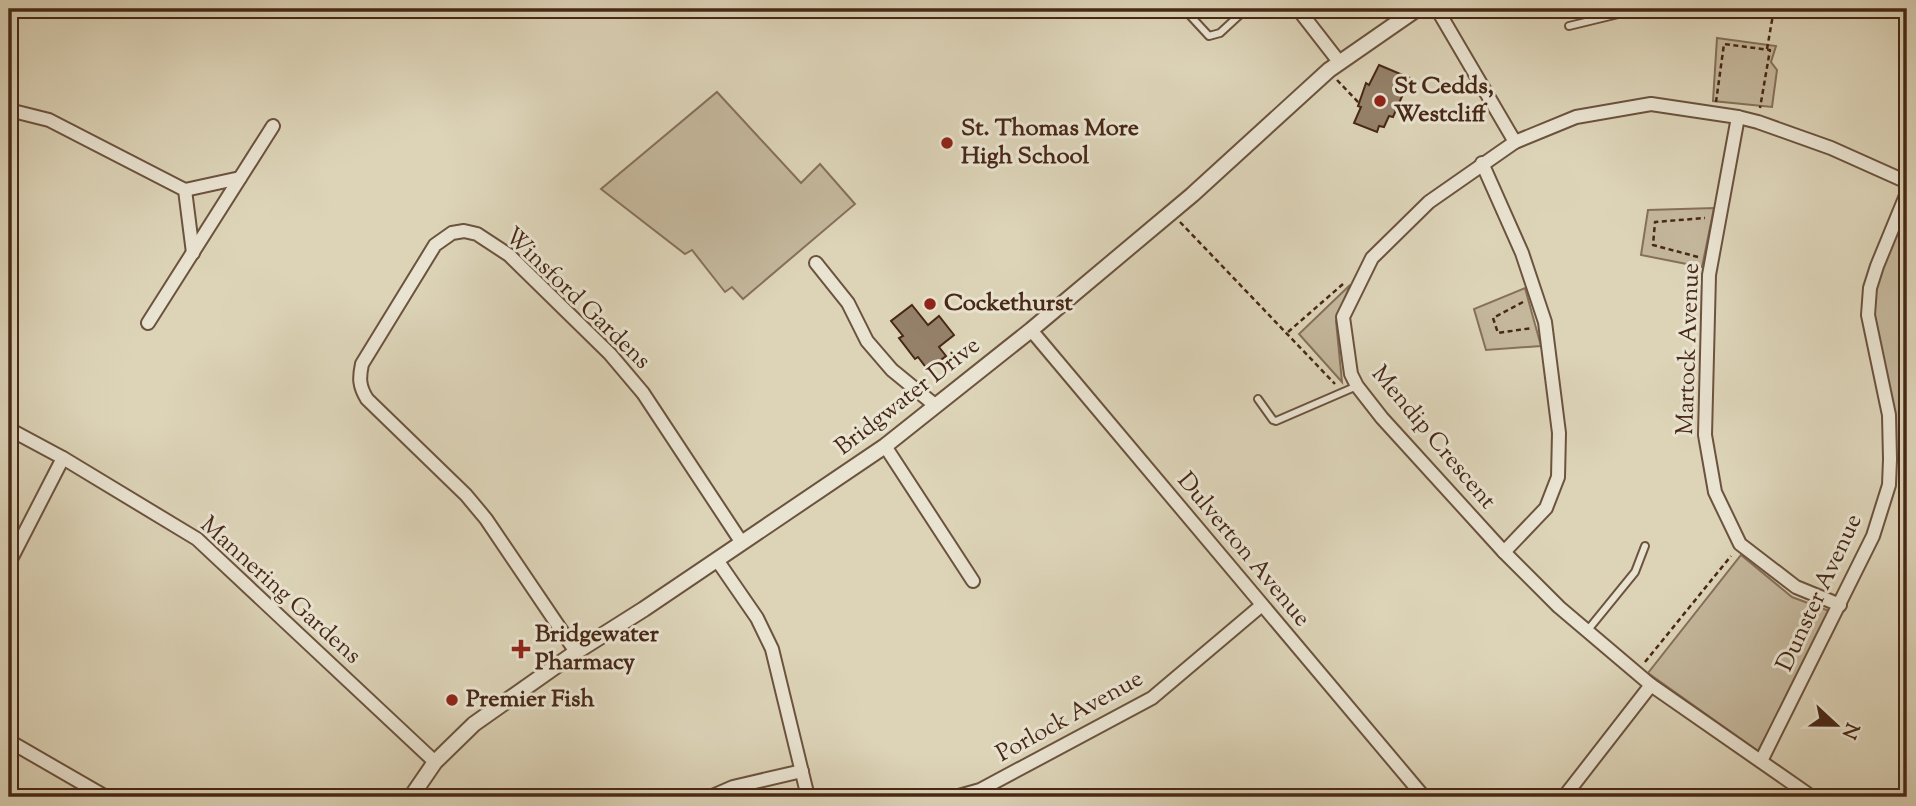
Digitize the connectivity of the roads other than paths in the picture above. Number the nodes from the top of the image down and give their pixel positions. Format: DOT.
graph roads {
  1 [pos="1246,9"];
  2 [pos="1298,9"];
  3 [pos="1418,9"];
  4 [pos="1437,9"];
  5 [pos="1639,9"];
  6 [pos="1185,10"];
  7 [pos="1569,26"];
  8 [pos="1335,66"];
  9 [pos="9,110"];
  10 [pos="1738,117"];
  11 [pos="273,126"];
  12 [pos="1515,142"];
  13 [pos="1482,163"];
  14 [pos="240,178"];
  15 [pos="1907,182"];
  16 [pos="185,190"];
  17 [pos="1907,193"];
  18 [pos="193,253"];
  19 [pos="816,262"];
  20 [pos="148,323"];
  21 [pos="1031,330"];
  22 [pos="1357,386"];
  23 [pos="1258,400"];
  24 [pos="936,406"];
  25 [pos="9,429"];
  26 [pos="884,446"];
  27 [pos="63,458"];
  28 [pos="742,542"];
  29 [pos="1646,546"];
  30 [pos="1504,552"];
  31 [pos="717,559"];
  32 [pos="9,563"];
  33 [pos="973,581"];
  34 [pos="1262,605"];
  35 [pos="1840,605"];
  36 [pos="1587,631"];
  37 [pos="576,652"];
  38 [pos="1651,685"];
  39 [pos="9,741"];
  40 [pos="1761,761"];
  41 [pos="435,762"];
  42 [pos="802,771"];
  43 [pos="106,797"];
  44 [pos="411,797"];
  45 [pos="710,797"];
  46 [pos="808,797"];
  47 [pos="955,797"];
  48 [pos="1424,797"];
  49 [pos="1564,797"];
  50 [pos="1812,797"];
  1 -- 6 [label="lane"];
  2 -- 8 [label="street"];
  3 -- 8 [label="street, Bridgwater Drive"];
  4 -- 12 [label="street"];
  5 -- 7 [label="lane"];
  8 -- 21 [label="street, Bridgwater Drive"];
  9 -- 16 [label="street"];
  10 -- 12 [label="street, Mendip Crescent"];
  10 -- 15 [label="street, Mendip Crescent"];
  10 -- 35 [label="street, Martock Avenue"];
  11 -- 14 [label="street"];
  12 -- 13 [label="street, Mendip Crescent"];
  13 -- 22 [label="street, Mendip Crescent"];
  13 -- 30 [label="street"];
  14 -- 16 [label="street"];
  14 -- 18 [label="street"];
  16 -- 18 [label="street"];
  17 -- 35 [label="street, Dunster Avenue"];
  18 -- 20 [label="street"];
  19 -- 24 [label="street"];
  21 -- 24 [label="street, Bridgwater Drive"];
  21 -- 34 [label="street, Dulverton Avenue"];
  22 -- 23 [label="lane"];
  22 -- 30 [label="street, Mendip Crescent"];
  24 -- 26 [label="street, Bridgwater Drive"];
  25 -- 27 [label="street, Mannering Gardens"];
  26 -- 28 [label="street, Bridgwater Drive"];
  26 -- 33 [label="street"];
  27 -- 32 [label="street"];
  27 -- 41 [label="street, Mannering Gardens"];
  28 -- 31 [label="street, Bridgwater Drive"];
  28 -- 37 [label="street, Winsford Gardens"];
  29 -- 36 [label="lane"];
  30 -- 36 [label="street, Mendip Crescent"];
  31 -- 37 [label="street, Bridgwater Drive"];
  31 -- 42 [label="street"];
  34 -- 47 [label="street, Porlock Avenue"];
  34 -- 48 [label="street, Dulverton Avenue"];
  35 -- 40 [label="street, Dunster Avenue"];
  36 -- 38 [label="street, Mendip Crescent"];
  37 -- 41 [label="street, Bridgwater Drive"];
  38 -- 40 [label="street, Mendip Crescent"];
  38 -- 49 [label="street"];
  39 -- 43 [label="street"];
  40 -- 50 [label="street, Mendip Crescent"];
  41 -- 44 [label="street, Bridgwater Drive"];
  42 -- 45 [label="street"];
  42 -- 46 [label="street"];
}
